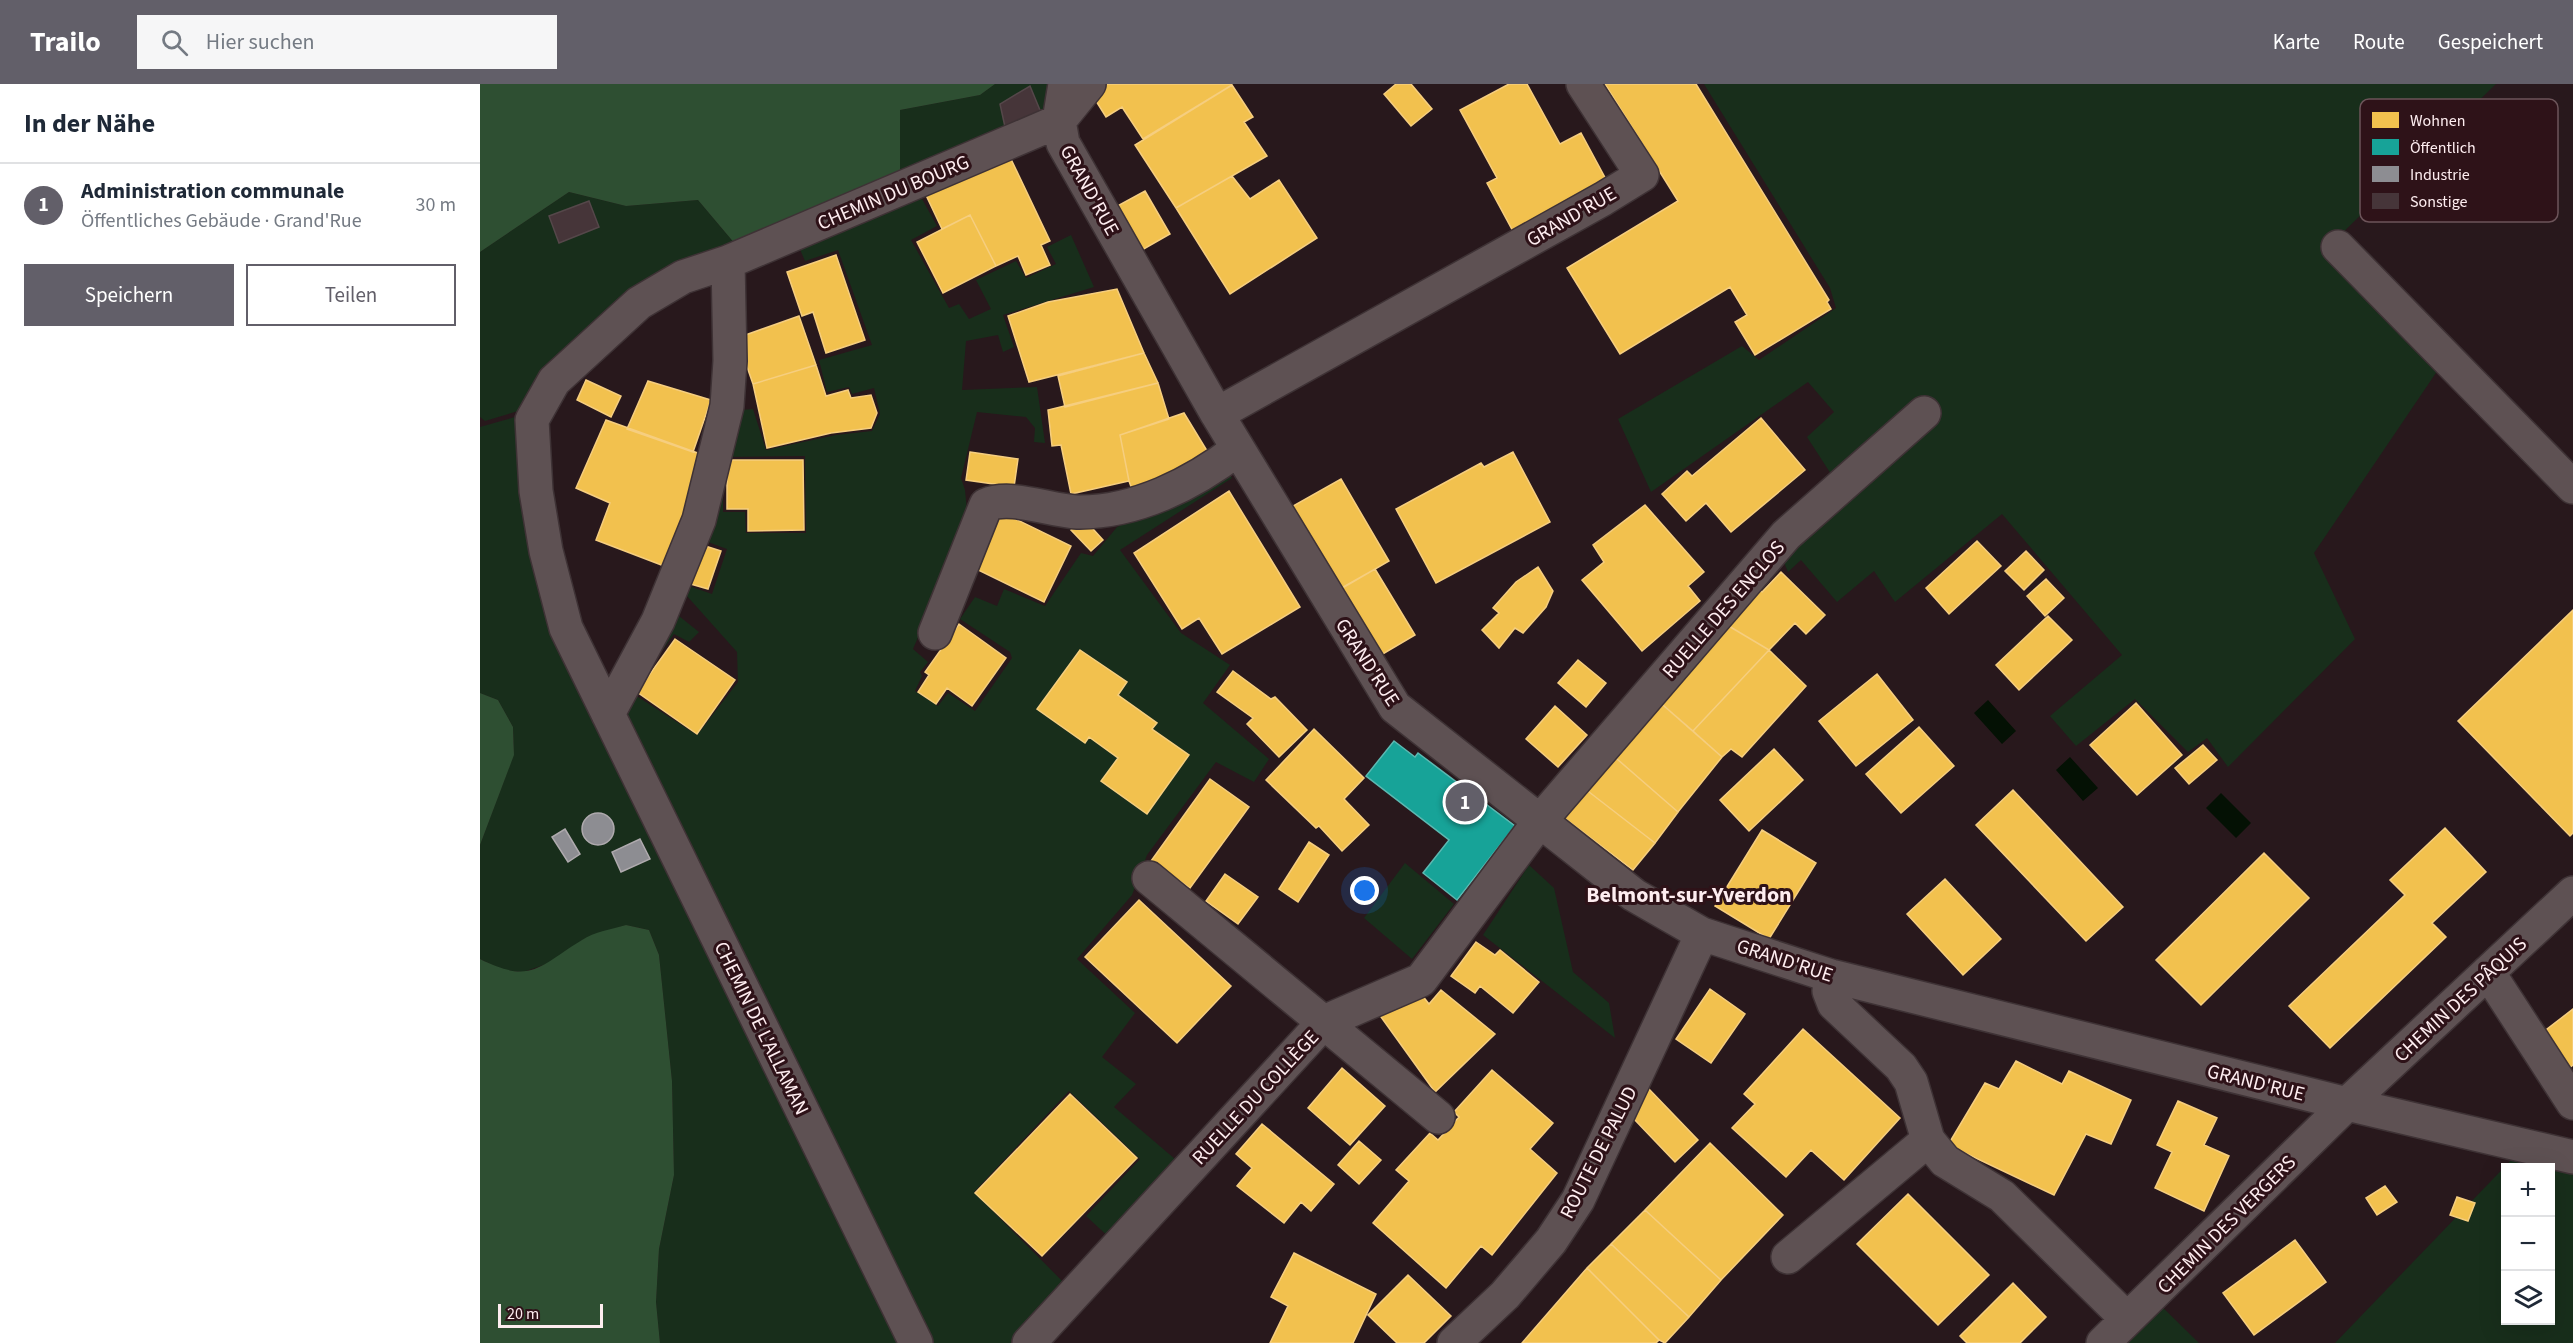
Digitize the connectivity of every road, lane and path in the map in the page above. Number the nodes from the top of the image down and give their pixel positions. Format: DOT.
graph roads {
  1 [pos="1065,84"];
  2 [pos="1089,84"];
  3 [pos="1583,84"];
  4 [pos="1059,121"];
  5 [pos="2338,247"];
  6 [pos="728,262"];
  7 [pos="1924,413"];
  8 [pos="1217,414"];
  9 [pos="1238,449"];
  10 [pos="2573,487"];
  11 [pos="935,633"];
  12 [pos="608,714"];
  13 [pos="1539,822"];
  14 [pos="1149,878"];
  15 [pos="2573,893"];
  16 [pos="1702,934"];
  17 [pos="2488,972"];
  18 [pos="1831,976"];
  19 [pos="1324,1022"];
  20 [pos="2573,1103"];
  21 [pos="2347,1104"];
  22 [pos="1438,1117"];
  23 [pos="1928,1140"];
  24 [pos="2573,1157"];
  25 [pos="1788,1257"];
  26 [pos="2127,1319"];
  27 [pos="916,1343"];
  28 [pos="1029,1343"];
  29 [pos="1454,1343"];
  30 [pos="2103,1343"];
  1 -- 4 [label="street, GRAND'RUE"];
  2 -- 4 [label="street"];
  3 -- 8 [label="street, GRAND'RUE"];
  4 -- 6 [label="street, CHEMIN DU BOURG"];
  4 -- 8 [label="street, GRAND'RUE"];
  5 -- 10 [label="street"];
  6 -- 12 [label="street"];
  6 -- 12 [label="street, CHEMIN DU BOURG"];
  7 -- 13 [label="street, RUELLE DES ENCLOS"];
  8 -- 9 [label="street, GRAND'RUE"];
  9 -- 11 [label="street"];
  9 -- 13 [label="street, GRAND'RUE"];
  12 -- 27 [label="street, CHEMIN DE L'ALLAMAN"];
  13 -- 16 [label="street, GRAND'RUE"];
  13 -- 19 [label="street, RUELLE DU COLLÈGE"];
  14 -- 19 [label="street"];
  15 -- 17 [label="street, CHEMIN DES PÂQUIS"];
  16 -- 18 [label="street, GRAND'RUE"];
  16 -- 29 [label="street, ROUTE DE PALUD"];
  17 -- 20 [label="street"];
  17 -- 21 [label="street, CHEMIN DES PÂQUIS"];
  18 -- 21 [label="street, GRAND'RUE"];
  18 -- 23 [label="street"];
  19 -- 22 [label="street"];
  19 -- 28 [label="street, RUELLE DU COLLÈGE"];
  21 -- 24 [label="street, GRAND'RUE"];
  21 -- 26 [label="street, CHEMIN DES VERGERS"];
  23 -- 25 [label="street"];
  23 -- 26 [label="street"];
  26 -- 30 [label="street, CHEMIN DES VERGERS"];
}
